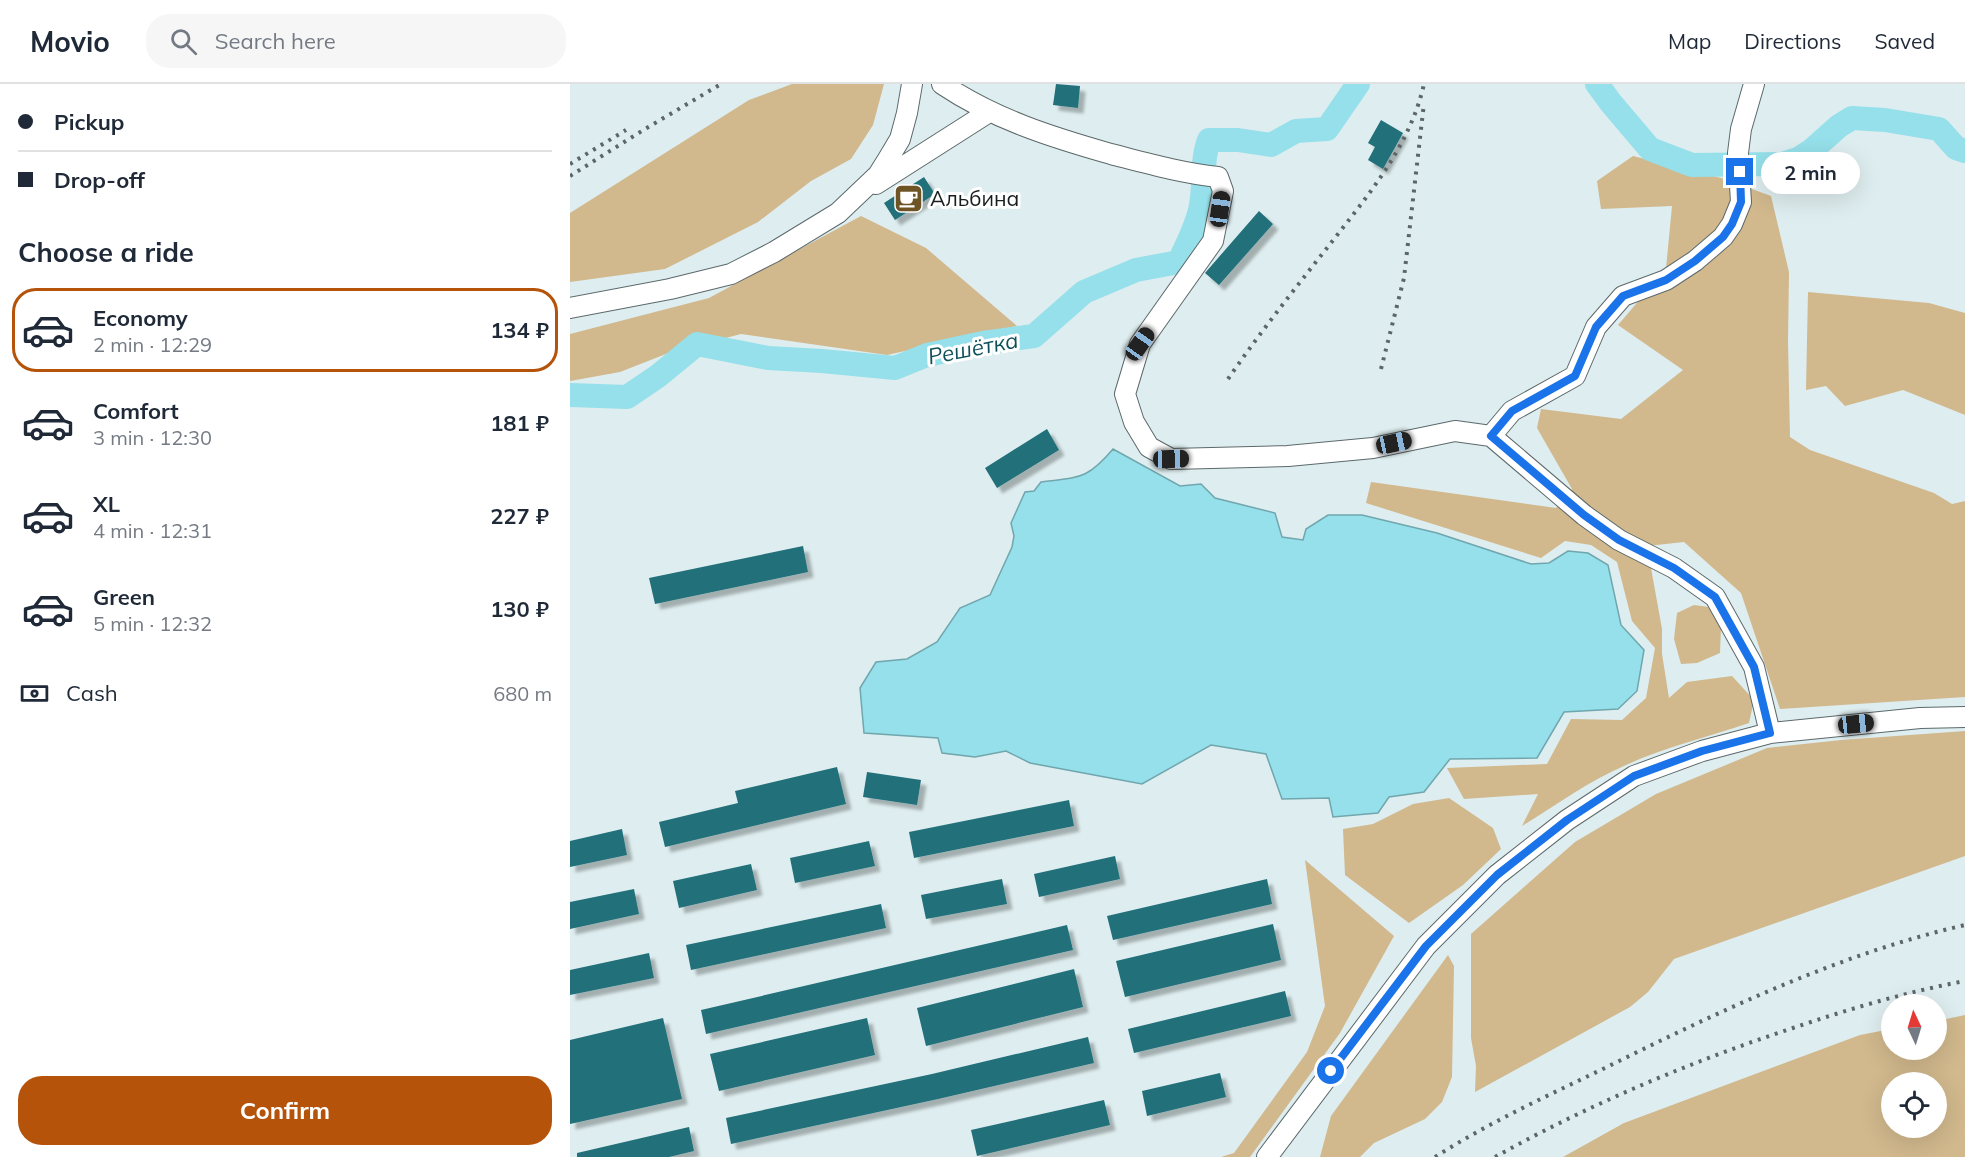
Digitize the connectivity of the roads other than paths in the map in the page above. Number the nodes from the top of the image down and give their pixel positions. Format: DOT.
graph roads {
  1 [pos="912,84"];
  2 [pos="942,84"];
  3 [pos="1754,84"];
  4 [pos="988,111"];
  5 [pos="858,195"];
  6 [pos="570,308"];
  7 [pos="1491,436"];
  8 [pos="1965,717"];
  9 [pos="1770,733"];
  10 [pos="1267,1157"];
  1 -- 5 [label="street"];
  2 -- 4 [label="street"];
  3 -- 7 [label="street"];
  4 -- 5 [label="street"];
  4 -- 7 [label="street"];
  5 -- 6 [label="street"];
  7 -- 9 [label="street"];
  8 -- 9 [label="street"];
  9 -- 10 [label="street"];
}
